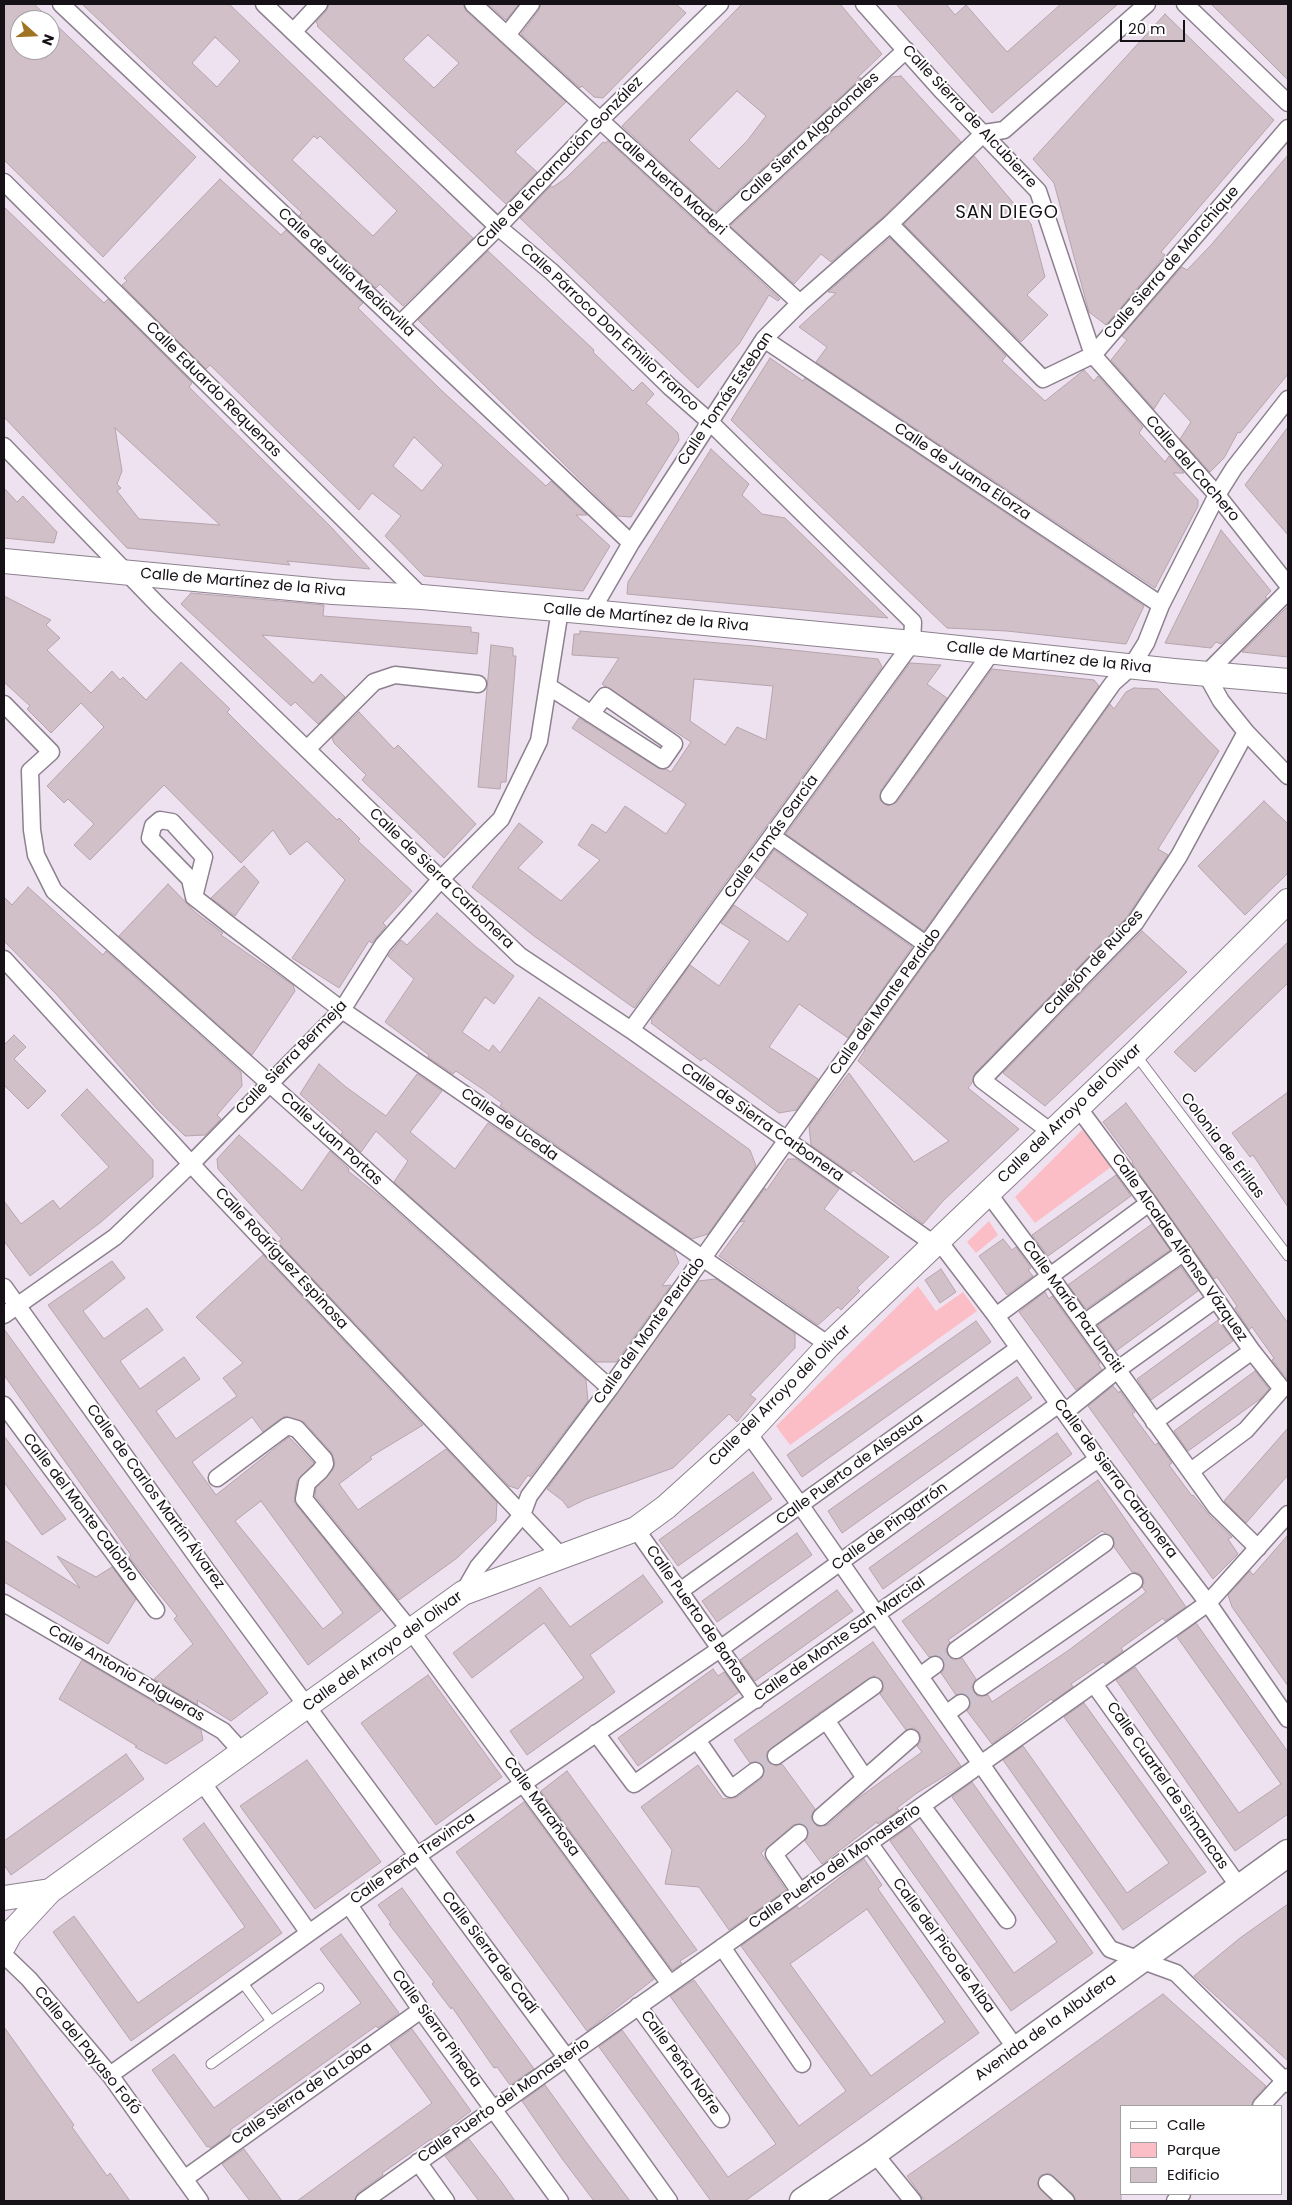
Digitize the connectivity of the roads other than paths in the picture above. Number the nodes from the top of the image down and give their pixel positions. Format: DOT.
graph roads {
  1 [pos="61,4"];
  2 [pos="264,4"];
  3 [pos="319,4"];
  4 [pos="472,4"];
  5 [pos="532,4"];
  6 [pos="720,4"];
  7 [pos="864,4"];
  8 [pos="1147,4"];
  9 [pos="1185,4"];
  10 [pos="293,32"];
  11 [pos="507,35"];
  12 [pos="906,50"];
  13 [pos="1288,102"];
  14 [pos="599,121"];
  15 [pos="1288,128"];
  16 [pos="984,133"];
  17 [pos="4,182"];
  18 [pos="890,224"];
  19 [pos="715,226"];
  20 [pos="498,227"];
  21 [pos="800,303"];
  22 [pos="400,324"];
  23 [pos="764,339"];
  24 [pos="1093,355"];
  25 [pos="1288,399"];
  26 [pos="709,421"];
  27 [pos="4,446"];
  28 [pos="1217,495"];
  29 [pos="631,543"];
  30 [pos="4,561"];
  31 [pos="124,572"];
  32 [pos="1288,585"];
  33 [pos="1288,591"];
  34 [pos="422,597"];
  35 [pos="1161,605"];
  36 [pos="560,610"];
  37 [pos="591,612"];
  38 [pos="912,643"];
  39 [pos="991,653"];
  40 [pos="1131,667"];
  41 [pos="1206,674"];
  42 [pos="1288,680"];
  43 [pos="478,684"];
  44 [pos="548,686"];
  45 [pos="4,704"];
  46 [pos="591,714"];
  47 [pos="1246,732"];
  48 [pos="307,749"];
  49 [pos="1288,776"];
  50 [pos="889,796"];
  51 [pos="772,836"];
  52 [pos="441,880"];
  53 [pos="194,897"];
  54 [pos="1288,901"];
  55 [pos="927,945"];
  56 [pos="4,959"];
  57 [pos="342,1010"];
  58 [pos="631,1030"];
  59 [pos="1135,1053"];
  60 [pos="268,1083"];
  61 [pos="1077,1106"];
  62 [pos="1051,1132"];
  63 [pos="787,1140"];
  64 [pos="191,1164"];
  65 [pos="988,1193"];
  66 [pos="1149,1203"];
  67 [pos="936,1242"];
  68 [pos="1183,1252"];
  69 [pos="1288,1256"];
  70 [pos="703,1258"];
  71 [pos="1050,1276"];
  72 [pos="4,1287"];
  73 [pos="1216,1299"];
  74 [pos="11,1310"];
  75 [pos="996,1316"];
  76 [pos="1084,1323"];
  77 [pos="829,1345"];
  78 [pos="1019,1348"];
  79 [pos="1252,1351"];
  80 [pos="1117,1370"];
  81 [pos="610,1388"];
  82 [pos="4,1405"];
  83 [pos="1062,1408"];
  84 [pos="1154,1422"];
  85 [pos="748,1433"];
  86 [pos="1098,1459"];
  87 [pos="1191,1471"];
  88 [pos="217,1478"];
  89 [pos="801,1506"];
  90 [pos="1288,1514"];
  91 [pos="522,1515"];
  92 [pos="636,1529"];
  93 [pos="1105,1543"];
  94 [pos="1258,1548"];
  95 [pos="561,1556"];
  96 [pos="841,1563"];
  97 [pos="1134,1582"];
  98 [pos="680,1591"];
  99 [pos="463,1593"];
  100 [pos="4,1603"];
  101 [pos="1208,1603"];
  102 [pos="156,1610"];
  103 [pos="876,1614"];
  104 [pos="411,1631"];
  105 [pos="720,1649"];
  106 [pos="956,1650"];
  107 [pos="935,1665"];
  108 [pos="920,1676"];
  109 [pos="1094,1684"];
  110 [pos="874,1686"];
  111 [pos="982,1688"];
  112 [pos="756,1700"];
  113 [pos="961,1702"];
  114 [pos="307,1706"];
  115 [pos="946,1714"];
  116 [pos="1288,1719"];
  117 [pos="826,1720"];
  118 [pos="596,1733"];
  119 [pos="911,1738"];
  120 [pos="697,1740"];
  121 [pos="243,1753"];
  122 [pos="776,1756"];
  123 [pos="981,1764"];
  124 [pos="756,1771"];
  125 [pos="866,1778"];
  126 [pos="202,1782"];
  127 [pos="523,1783"];
  128 [pos="922,1806"];
  129 [pos="820,1817"];
  130 [pos="800,1833"];
  131 [pos="869,1843"];
  132 [pos="1288,1853"];
  133 [pos="417,1856"];
  134 [pos="1240,1888"];
  135 [pos="50,1891"];
  136 [pos="800,1892"];
  137 [pos="4,1898"];
  138 [pos="349,1905"];
  139 [pos="4,1911"];
  140 [pos="1008,1920"];
  141 [pos="309,1933"];
  142 [pos="6,1945"];
  143 [pos="722,1947"];
  144 [pos="1142,1960"];
  145 [pos="242,1982"];
  146 [pos="670,1984"];
  147 [pos="319,1988"];
  148 [pos="638,2006"];
  149 [pos="421,2010"];
  150 [pos="271,2021"];
  151 [pos="1017,2050"];
  152 [pos="566,2057"];
  153 [pos="212,2064"];
  154 [pos="802,2064"];
  155 [pos="110,2075"];
  156 [pos="1287,2080"];
  157 [pos="1263,2105"];
  158 [pos="493,2109"];
  159 [pos="721,2119"];
  160 [pos="874,2152"];
  161 [pos="418,2162"];
  162 [pos="184,2179"];
  163 [pos="1047,2183"];
  164 [pos="200,2201"];
  165 [pos="364,2201"];
  166 [pos="446,2201"];
  167 [pos="560,2201"];
  168 [pos="669,2201"];
  169 [pos="802,2201"];
  170 [pos="914,2201"];
  171 [pos="1066,2201"];
  1 -- 22 [label="street, Calle de Julia Mediavilla"];
  2 -- 10 [label="street, Calle Párroco Don Emilio Franco"];
  3 -- 10 [label="street"];
  4 -- 11 [label="street, Calle Puerto Maderi"];
  5 -- 11 [label="street"];
  6 -- 14 [label="street, Calle de Encarnación González"];
  7 -- 12 [label="street, Calle Sierra de Alcubierre"];
  8 -- 16 [label="street"];
  9 -- 13 [label="street"];
  10 -- 20 [label="street, Calle Párroco Don Emilio Franco"];
  11 -- 14 [label="street, Calle Puerto Maderi"];
  12 -- 16 [label="street, Calle Sierra de Alcubierre"];
  12 -- 19 [label="street, Calle Sierra Algodonales"];
  14 -- 19 [label="street, Calle Puerto Maderi"];
  14 -- 20 [label="street, Calle de Encarnación González"];
  15 -- 24 [label="street, Calle Sierra de Monchique"];
  16 -- 18 [label="street, Calle Tomás Esteban"];
  16 -- 24 [label="street, Calle Sierra de Alcubierre"];
  17 -- 34 [label="street, Calle Eduardo Requenas"];
  18 -- 21 [label="street, Calle Tomás Esteban"];
  18 -- 24 [label="street, Calle Sierra de Monchique"];
  19 -- 21 [label="street, Calle Puerto Maderi"];
  20 -- 22 [label="street, Calle de Encarnación González"];
  20 -- 26 [label="street, Calle Párroco Don Emilio Franco"];
  21 -- 23 [label="street, Calle Tomás Esteban"];
  22 -- 29 [label="street, Calle de Julia Mediavilla"];
  23 -- 26 [label="street, Calle Tomás Esteban"];
  23 -- 35 [label="street, Calle de Juana Elorza"];
  24 -- 28 [label="street, Calle del Cachero"];
  25 -- 28 [label="street, Calle del Monte Perdido"];
  26 -- 29 [label="street, Calle Tomás Esteban"];
  26 -- 38 [label="street, Calle Párroco Don Emilio Franco"];
  27 -- 31 [label="street, Calle de Sierra Carbonera"];
  28 -- 32 [label="street, Calle del Cachero"];
  28 -- 35 [label="street, Calle del Monte Perdido"];
  29 -- 37 [label="street, Calle Tomás Esteban"];
  30 -- 31 [label="street, Calle de Martínez de la Riva"];
  31 -- 34 [label="street, Calle de Martínez de la Riva"];
  31 -- 48 [label="street, Calle de Sierra Carbonera"];
  33 -- 41 [label="street"];
  34 -- 36 [label="street, Calle de Martínez de la Riva"];
  35 -- 40 [label="street, Calle del Monte Perdido"];
  36 -- 37 [label="street, Calle de Martínez de la Riva"];
  36 -- 44 [label="street, Calle Sierra Bermeja"];
  37 -- 38 [label="street, Calle de Martínez de la Riva"];
  38 -- 39 [label="street, Calle de Martínez de la Riva"];
  38 -- 51 [label="street, Calle Tomás García"];
  39 -- 40 [label="street, Calle de Martínez de la Riva"];
  39 -- 50 [label="street"];
  40 -- 41 [label="street, Calle de Martínez de la Riva"];
  40 -- 55 [label="street, Calle del Monte Perdido"];
  41 -- 42 [label="street, Calle de Martínez de la Riva"];
  41 -- 47 [label="street"];
  43 -- 48 [label="street"];
  44 -- 46 [label="street"];
  44 -- 52 [label="street, Calle Sierra Bermeja"];
  45 -- 60 [label="street, Calle Juan Portas"];
  46 -- 46 [label="street"];
  47 -- 49 [label="street"];
  47 -- 62 [label="street, Callejón de Ruices"];
  48 -- 52 [label="street, Calle de Sierra Carbonera"];
  51 -- 55 [label="street"];
  51 -- 58 [label="street, Calle Tomás García"];
  52 -- 57 [label="street, Calle Sierra Bermeja"];
  52 -- 58 [label="street, Calle de Sierra Carbonera"];
  53 -- 57 [label="street, Calle de Uceda"];
  54 -- 59 [label="street, Calle del Arroyo del Olivar"];
  55 -- 63 [label="street, Calle del Monte Perdido"];
  56 -- 64 [label="street, Calle Rodríguez Espinosa"];
  57 -- 60 [label="street, Calle Sierra Bermeja"];
  57 -- 70 [label="street, Calle de Uceda"];
  58 -- 63 [label="street, Calle de Sierra Carbonera"];
  59 -- 61 [label="street, Calle del Arroyo del Olivar"];
  59 -- 69 [label="lane, Colonia de Erillas"];
  60 -- 64 [label="street, Calle Sierra Bermeja"];
  60 -- 81 [label="street, Calle Juan Portas"];
  61 -- 62 [label="street, Calle del Arroyo del Olivar"];
  61 -- 66 [label="street, Calle Alcalde Alfonso Vázquez"];
  62 -- 65 [label="street, Calle del Arroyo del Olivar"];
  63 -- 67 [label="street, Calle de Sierra Carbonera"];
  63 -- 70 [label="street, Calle del Monte Perdido"];
  64 -- 74 [label="street, Calle Sierra Bermeja"];
  64 -- 91 [label="street, Calle Rodríguez Espinosa"];
  65 -- 67 [label="street, Calle del Arroyo del Olivar"];
  65 -- 71 [label="street, Calle María Paz Unciti"];
  66 -- 68 [label="street, Calle Alcalde Alfonso Vázquez"];
  66 -- 71 [label="street"];
  67 -- 75 [label="street, Calle de Sierra Carbonera"];
  67 -- 77 [label="street, Calle del Arroyo del Olivar"];
  68 -- 73 [label="street, Calle Alcalde Alfonso Vázquez"];
  68 -- 76 [label="street"];
  70 -- 77 [label="street, Calle de Uceda"];
  70 -- 81 [label="street, Calle del Monte Perdido"];
  71 -- 75 [label="street"];
  71 -- 76 [label="street, Calle María Paz Unciti"];
  72 -- 74 [label="street, Calle de Carlos Martín Álvarez"];
  73 -- 79 [label="street, Calle Alcalde Alfonso Vázquez"];
  73 -- 80 [label="street, Calle de Pingarrón"];
  74 -- 114 [label="street, Calle de Carlos Martín Álvarez"];
  75 -- 78 [label="street, Calle de Sierra Carbonera"];
  76 -- 80 [label="street, Calle María Paz Unciti"];
  77 -- 85 [label="street, Calle del Arroyo del Olivar"];
  78 -- 83 [label="street, Calle de Sierra Carbonera"];
  78 -- 89 [label="street, Calle Puerto de Alsasua"];
  79 -- 84 [label="street"];
  79 -- 87 [label="street, Calle Alcalde Alfonso Vázquez"];
  80 -- 83 [label="street, Calle de Pingarrón"];
  80 -- 84 [label="street, Calle María Paz Unciti"];
  81 -- 91 [label="street, Calle del Monte Perdido"];
  82 -- 102 [label="street, Calle del Monte Calobro"];
  83 -- 86 [label="street, Calle de Sierra Carbonera"];
  83 -- 96 [label="street, Calle de Pingarrón"];
  84 -- 87 [label="street, Calle María Paz Unciti"];
  85 -- 89 [label="street"];
  85 -- 92 [label="street, Calle del Arroyo del Olivar"];
  86 -- 101 [label="street, Calle de Sierra Carbonera"];
  86 -- 103 [label="street, Calle de Monte San Marcial"];
  87 -- 94 [label="street, Calle María Paz Unciti"];
  88 -- 104 [label="street, Calle Marañosa"];
  89 -- 96 [label="street"];
  89 -- 98 [label="street, Calle Puerto de Alsasua"];
  90 -- 94 [label="street, Calle Puerto del Monasterio"];
  91 -- 95 [label="street, Calle Rodríguez Espinosa"];
  91 -- 99 [label="street, Calle del Monte Perdido"];
  92 -- 95 [label="street, Calle del Arroyo del Olivar"];
  92 -- 98 [label="street, Calle Puerto de Baños"];
  93 -- 106 [label="street"];
  94 -- 101 [label="street, Calle Puerto del Monasterio"];
  95 -- 99 [label="street, Calle del Arroyo del Olivar"];
  96 -- 103 [label="street"];
  96 -- 105 [label="street, Calle de Pingarrón"];
  97 -- 111 [label="street"];
  98 -- 105 [label="street, Calle Puerto de Baños"];
  99 -- 104 [label="street, Calle del Arroyo del Olivar"];
  100 -- 121 [label="street, Calle Antonio Folgueras"];
  101 -- 109 [label="street, Calle Puerto del Monasterio"];
  101 -- 116 [label="street, Calle de Sierra Carbonera"];
  103 -- 108 [label="street"];
  103 -- 112 [label="street, Calle de Monte San Marcial"];
  104 -- 114 [label="street, Calle del Arroyo del Olivar"];
  104 -- 127 [label="street, Calle Marañosa"];
  105 -- 112 [label="street, Calle Puerto de Baños"];
  105 -- 118 [label="street, Calle Peña Trevinca"];
  107 -- 108 [label="street"];
  108 -- 115 [label="street"];
  109 -- 123 [label="street, Calle Puerto del Monasterio"];
  109 -- 134 [label="street, Calle Cuartel de Simancas"];
  110 -- 117 [label="street"];
  112 -- 120 [label="street, Calle de Monte San Marcial"];
  113 -- 115 [label="street"];
  114 -- 121 [label="street, Calle del Arroyo del Olivar"];
  114 -- 133 [label="street, Calle Sierra de Cadí"];
  115 -- 123 [label="street"];
  117 -- 122 [label="street"];
  117 -- 125 [label="street"];
  118 -- 120 [label="street, Calle de Monte San Marcial"];
  118 -- 127 [label="street, Calle Peña Trevinca"];
  119 -- 125 [label="street"];
  120 -- 124 [label="street"];
  121 -- 126 [label="street, Calle del Arroyo del Olivar"];
  123 -- 128 [label="street, Calle Puerto del Monasterio"];
  123 -- 144 [label="street"];
  125 -- 129 [label="street"];
  126 -- 135 [label="street, Calle del Arroyo del Olivar"];
  126 -- 141 [label="street"];
  127 -- 133 [label="street, Calle Peña Trevinca"];
  127 -- 146 [label="street, Calle Marañosa"];
  128 -- 131 [label="street, Calle Puerto del Monasterio"];
  128 -- 140 [label="street"];
  130 -- 136 [label="street"];
  131 -- 136 [label="street, Calle Puerto del Monasterio"];
  131 -- 151 [label="street, Calle del Pico de Alba"];
  132 -- 134 [label="main road, Avenida de la Albufera"];
  133 -- 138 [label="street, Calle Peña Trevinca"];
  133 -- 152 [label="street, Calle Sierra de Cadí"];
  134 -- 144 [label="main road, Avenida de la Albufera"];
  135 -- 137 [label="street, Calle del Arroyo del Olivar"];
  135 -- 142 [label="street, Calle del Arroyo del Olivar"];
  136 -- 143 [label="street, Calle Puerto del Monasterio"];
  138 -- 141 [label="street, Calle Peña Trevinca"];
  138 -- 149 [label="street, Calle Sierra Pineda"];
  139 -- 142 [label="street"];
  141 -- 145 [label="street, Calle Peña Trevinca"];
  142 -- 155 [label="street, Calle del Payaso Fofó"];
  143 -- 146 [label="street, Calle Puerto del Monasterio"];
  143 -- 154 [label="street"];
  144 -- 151 [label="main road, Avenida de la Albufera"];
  144 -- 156 [label="street"];
  145 -- 150 [label="lane"];
  145 -- 155 [label="street, Calle Peña Trevinca"];
  146 -- 148 [label="street, Calle Puerto del Monasterio"];
  147 -- 150 [label="lane"];
  148 -- 152 [label="street, Calle Puerto del Monasterio"];
  148 -- 159 [label="street, Calle Peña Nofre"];
  149 -- 158 [label="street, Calle Sierra Pineda"];
  149 -- 162 [label="street, Calle Sierra de la Loba"];
  150 -- 153 [label="lane"];
  151 -- 160 [label="main road, Avenida de la Albufera"];
  152 -- 158 [label="street, Calle Puerto del Monasterio"];
  152 -- 168 [label="street, Calle Sierra de Cadí"];
  155 -- 162 [label="street, Calle del Payaso Fofó"];
  156 -- 157 [label="street"];
  158 -- 161 [label="street, Calle Puerto del Monasterio"];
  158 -- 167 [label="street, Calle Sierra Pineda"];
  160 -- 169 [label="main road, Avenida de la Albufera"];
  160 -- 170 [label="street"];
  161 -- 165 [label="street, Calle Puerto del Monasterio"];
  161 -- 166 [label="street"];
  162 -- 164 [label="street, Calle del Payaso Fofó"];
  163 -- 171 [label="street"];
}
